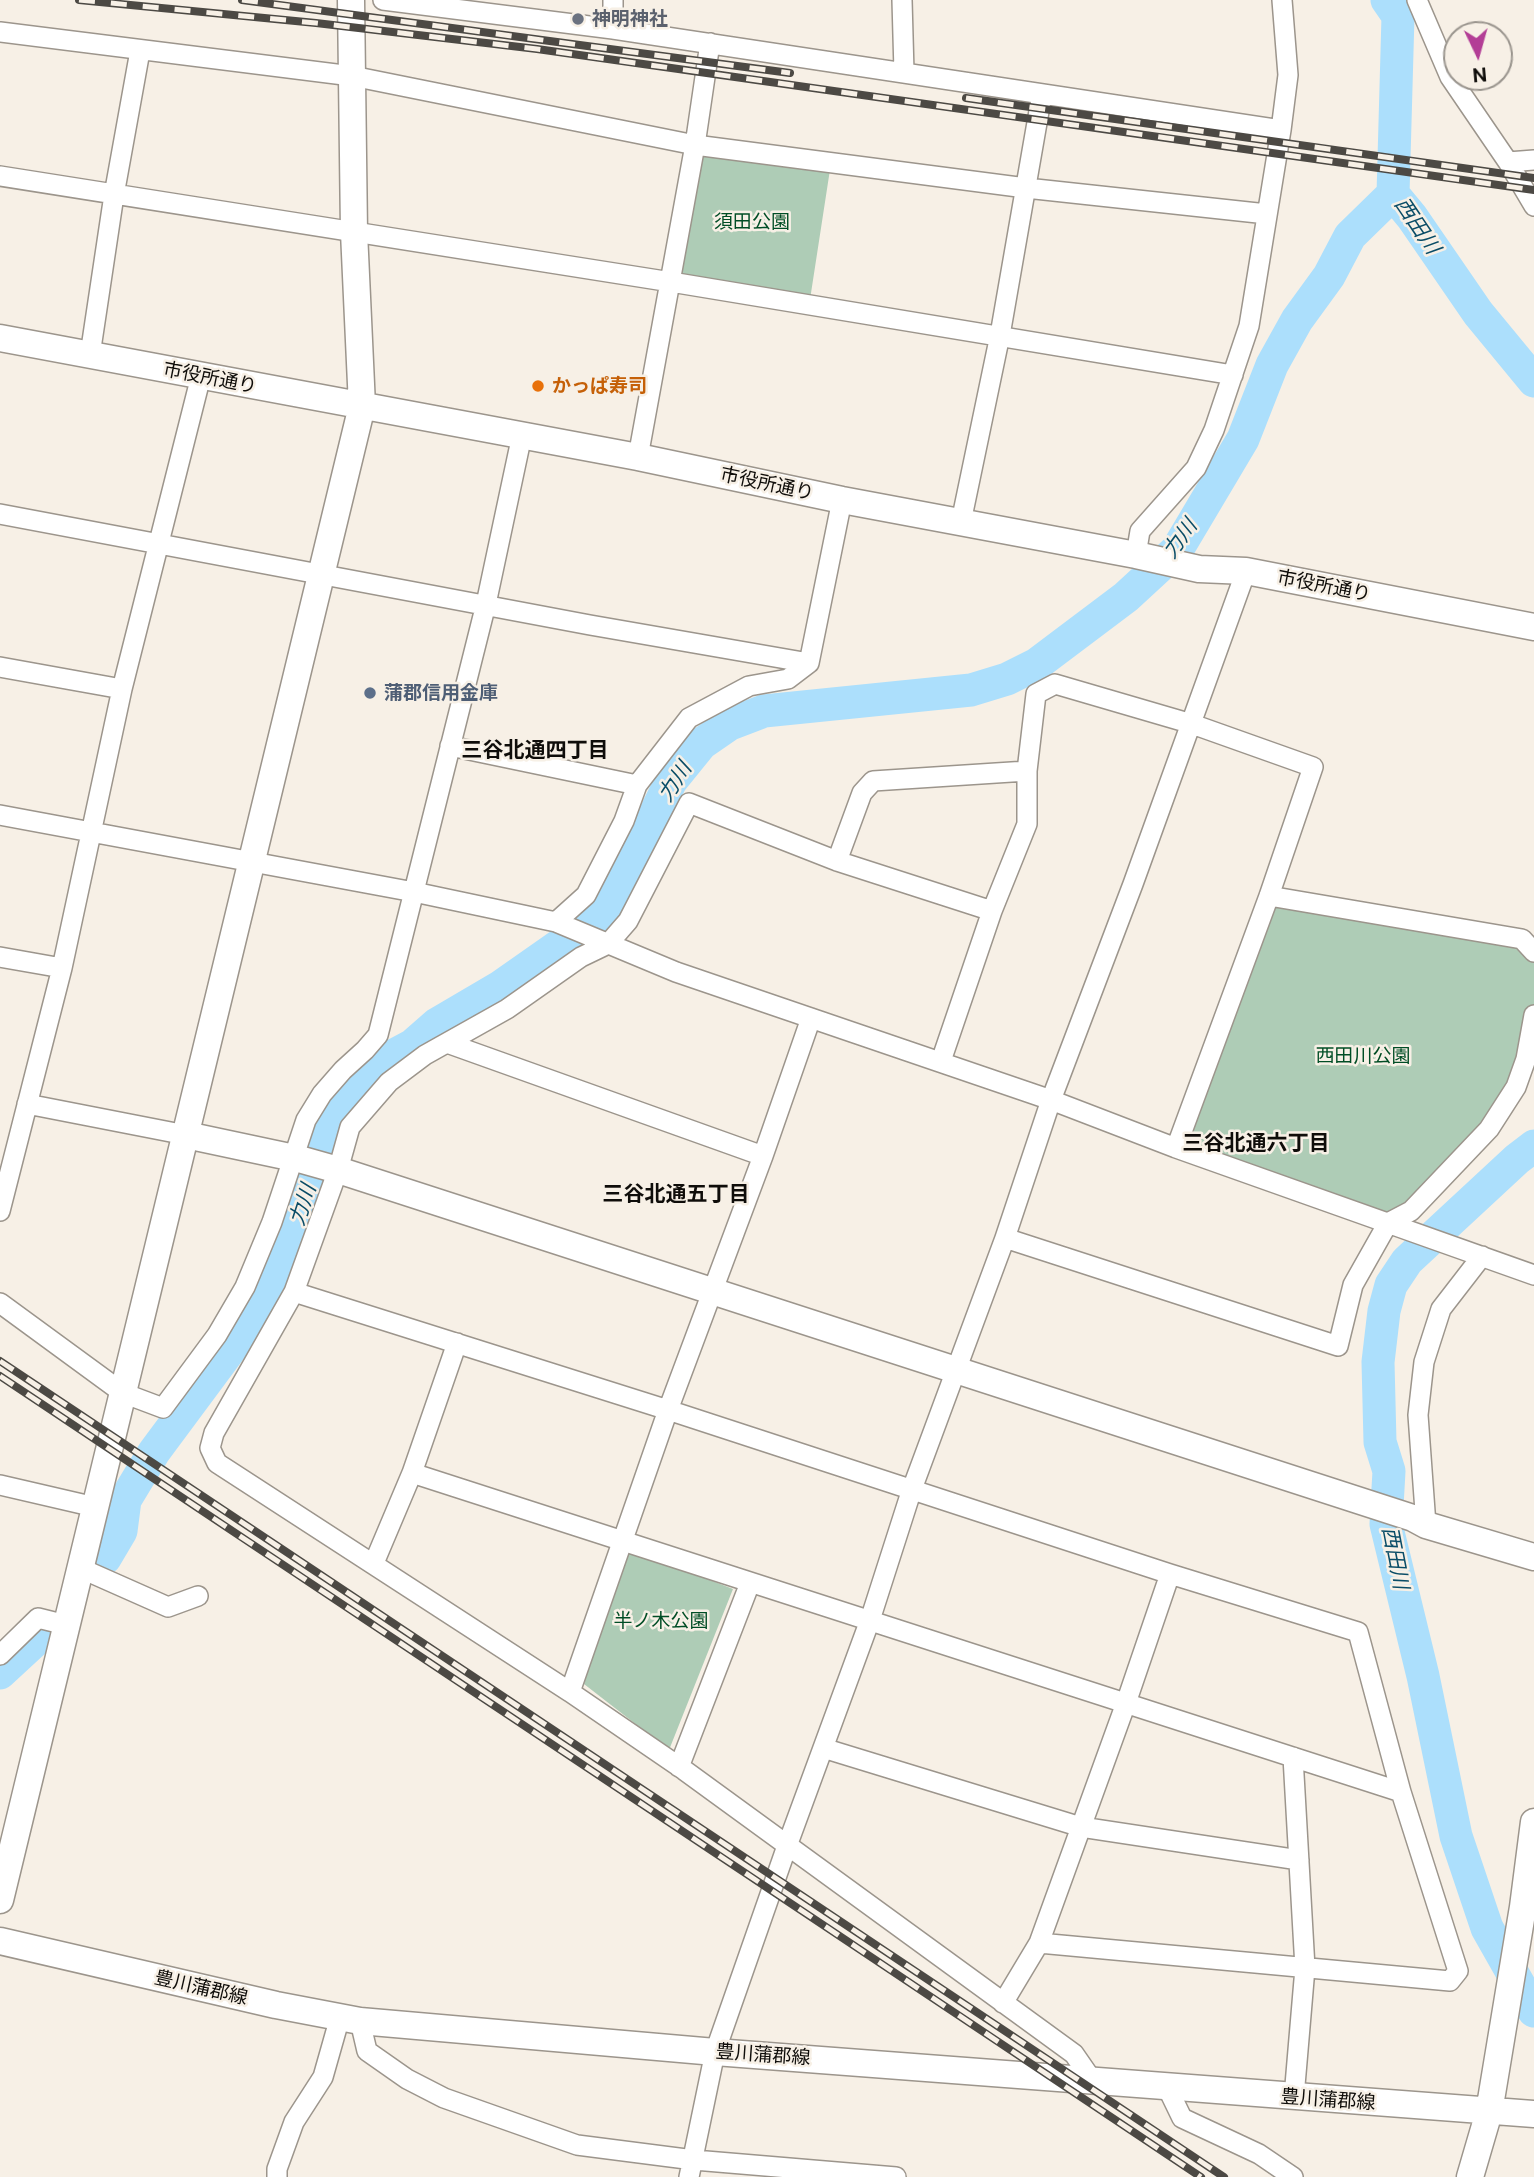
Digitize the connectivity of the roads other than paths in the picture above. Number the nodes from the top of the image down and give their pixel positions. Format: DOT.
graph roads {
  1 [pos="351,0"];
  2 [pos="383,0"];
  3 [pos="613,0"];
  4 [pos="902,0"];
  5 [pos="1282,0"];
  6 [pos="1418,0"];
  7 [pos="613,29"];
  8 [pos="0,32"];
  9 [pos="710,43"];
  10 [pos="139,51"];
  11 [pos="904,72"];
  12 [pos="352,76"];
  13 [pos="1042,94"];
  14 [pos="1281,130"];
  15 [pos="695,145"];
  16 [pos="1534,160"];
  17 [pos="1508,162"];
  18 [pos="0,176"];
  19 [pos="1026,188"];
  20 [pos="114,195"];
  21 [pos="1534,206"];
  22 [pos="1267,214"];
  23 [pos="354,232"];
  24 [pos="671,282"];
  25 [pos="1000,335"];
  26 [pos="0,338"];
  27 [pos="90,355"];
  28 [pos="1233,375"];
  29 [pos="201,376"];
  30 [pos="362,406"];
  31 [pos="522,435"];
  32 [pos="638,457"];
  33 [pos="842,500"];
  34 [pos="0,514"];
  35 [pos="961,522"];
  36 [pos="160,545"];
  37 [pos="1136,555"];
  38 [pos="1246,571"];
  39 [pos="321,574"];
  40 [pos="486,604"];
  41 [pos="1534,627"];
  42 [pos="809,663"];
  43 [pos="0,667"];
  44 [pos="122,689"];
  45 [pos="1192,724"];
  46 [pos="450,746"];
  47 [pos="1027,771"];
  48 [pos="637,785"];
  49 [pos="0,815"];
  50 [pos="91,833"];
  51 [pos="837,860"];
  52 [pos="252,863"];
  53 [pos="414,892"];
  54 [pos="1269,896"];
  55 [pos="992,911"];
  56 [pos="560,923"];
  57 [pos="603,941"];
  58 [pos="1534,951"];
  59 [pos="0,957"];
  60 [pos="62,968"];
  61 [pos="1534,1015"];
  62 [pos="811,1018"];
  63 [pos="447,1044"];
  64 [pos="941,1061"];
  65 [pos="1051,1100"];
  66 [pos="27,1104"];
  67 [pos="186,1135"];
  68 [pos="1176,1147"];
  69 [pos="764,1156"];
  70 [pos="296,1158"];
  71 [pos="338,1170"];
  72 [pos="0,1210"];
  73 [pos="1394,1226"];
  74 [pos="1005,1238"];
  75 [pos="1485,1257"];
  76 [pos="1534,1275"];
  77 [pos="294,1292"];
  78 [pos="713,1292"];
  79 [pos="0,1303"];
  80 [pos="457,1343"];
  81 [pos="956,1370"];
  82 [pos="123,1392"];
  83 [pos="668,1410"];
  84 [pos="412,1473"];
  85 [pos="0,1485"];
  86 [pos="912,1489"];
  87 [pos="95,1507"];
  88 [pos="1419,1521"];
  89 [pos="623,1541"];
  90 [pos="1534,1557"];
  91 [pos="374,1563"];
  92 [pos="80,1568"];
  93 [pos="1170,1574"];
  94 [pos="750,1583"];
  95 [pos="198,1596"];
  96 [pos="870,1620"];
  97 [pos="66,1625"];
  98 [pos="0,1655"];
  99 [pos="570,1692"];
  100 [pos="1126,1703"];
  101 [pos="823,1748"];
  102 [pos="1293,1756"];
  103 [pos="679,1767"];
  104 [pos="1401,1792"];
  105 [pos="1534,1822"];
  106 [pos="1081,1827"];
  107 [pos="787,1846"];
  108 [pos="1299,1860"];
  109 [pos="0,1900"];
  110 [pos="0,1941"];
  111 [pos="1039,1943"];
  112 [pos="1305,1968"];
  113 [pos="1003,2003"];
  114 [pos="350,2019"];
  115 [pos="715,2052"];
  116 [pos="1092,2080"];
  117 [pos="1167,2087"];
  118 [pos="1294,2097"];
  119 [pos="1489,2112"];
  120 [pos="1534,2114"];
  121 [pos="691,2168"];
  122 [pos="277,2177"];
  123 [pos="896,2177"];
  124 [pos="1293,2177"];
  125 [pos="1470,2177"];
  1 -- 12 [label="street"];
  2 -- 7 [label="street"];
  3 -- 7 [label="street"];
  4 -- 11 [label="street"];
  5 -- 14 [label="street"];
  6 -- 17 [label="street"];
  7 -- 9 [label="street"];
  8 -- 10 [label="street"];
  9 -- 11 [label="street"];
  9 -- 15 [label="street"];
  10 -- 12 [label="street"];
  10 -- 20 [label="street"];
  11 -- 13 [label="street"];
  12 -- 15 [label="street"];
  12 -- 23 [label="street"];
  13 -- 14 [label="street"];
  13 -- 19 [label="street"];
  14 -- 22 [label="street"];
  15 -- 19 [label="street"];
  15 -- 24 [label="street"];
  16 -- 17 [label="street"];
  17 -- 21 [label="street"];
  18 -- 20 [label="street"];
  19 -- 22 [label="street"];
  19 -- 25 [label="street"];
  20 -- 23 [label="street"];
  20 -- 27 [label="street"];
  22 -- 28 [label="street"];
  23 -- 24 [label="street"];
  23 -- 30 [label="street"];
  24 -- 25 [label="street"];
  24 -- 32 [label="street"];
  25 -- 28 [label="street"];
  25 -- 35 [label="street"];
  26 -- 27 [label="street, 市役所通り"];
  27 -- 29 [label="street, 市役所通り"];
  28 -- 37 [label="street"];
  29 -- 30 [label="street, 市役所通り"];
  29 -- 36 [label="street"];
  30 -- 31 [label="street, 市役所通り"];
  30 -- 39 [label="street"];
  31 -- 32 [label="street, 市役所通り"];
  31 -- 40 [label="street"];
  32 -- 33 [label="street, 市役所通り"];
  33 -- 35 [label="street, 市役所通り"];
  33 -- 42 [label="street"];
  34 -- 36 [label="street"];
  35 -- 37 [label="street, 市役所通り"];
  36 -- 39 [label="street"];
  36 -- 44 [label="street"];
  37 -- 38 [label="street, 市役所通り"];
  38 -- 41 [label="street, 市役所通り"];
  38 -- 45 [label="street"];
  39 -- 40 [label="street"];
  39 -- 52 [label="street"];
  40 -- 42 [label="street"];
  40 -- 46 [label="street"];
  42 -- 48 [label="street"];
  43 -- 44 [label="street"];
  44 -- 50 [label="street"];
  45 -- 47 [label="street"];
  45 -- 54 [label="street"];
  45 -- 65 [label="street"];
  46 -- 48 [label="street"];
  46 -- 53 [label="street"];
  47 -- 51 [label="street"];
  47 -- 55 [label="street"];
  48 -- 56 [label="street"];
  49 -- 50 [label="street"];
  50 -- 52 [label="street"];
  50 -- 60 [label="street"];
  51 -- 55 [label="street"];
  51 -- 57 [label="street"];
  52 -- 53 [label="street"];
  52 -- 67 [label="street"];
  53 -- 56 [label="street"];
  53 -- 70 [label="street"];
  54 -- 58 [label="street"];
  54 -- 68 [label="street"];
  55 -- 64 [label="street"];
  56 -- 57 [label="street"];
  57 -- 62 [label="street"];
  57 -- 63 [label="street"];
  59 -- 60 [label="street"];
  60 -- 66 [label="street"];
  61 -- 73 [label="street"];
  62 -- 64 [label="street"];
  62 -- 69 [label="street"];
  63 -- 69 [label="street"];
  63 -- 71 [label="street"];
  64 -- 65 [label="street"];
  65 -- 68 [label="street"];
  65 -- 74 [label="street"];
  66 -- 67 [label="street"];
  66 -- 72 [label="street"];
  67 -- 70 [label="street"];
  67 -- 82 [label="street"];
  68 -- 73 [label="street"];
  69 -- 78 [label="street"];
  70 -- 71 [label="street"];
  70 -- 82 [label="street"];
  71 -- 77 [label="street"];
  71 -- 78 [label="street"];
  73 -- 74 [label="street"];
  73 -- 75 [label="street"];
  74 -- 81 [label="street"];
  75 -- 76 [label="street"];
  75 -- 88 [label="street"];
  77 -- 80 [label="street"];
  77 -- 91 [label="street"];
  78 -- 81 [label="street"];
  78 -- 83 [label="street"];
  79 -- 82 [label="street"];
  80 -- 83 [label="street"];
  80 -- 84 [label="street"];
  81 -- 86 [label="street"];
  81 -- 88 [label="street"];
  82 -- 87 [label="street"];
  83 -- 86 [label="street"];
  83 -- 89 [label="street"];
  84 -- 89 [label="street"];
  84 -- 91 [label="street"];
  85 -- 87 [label="street"];
  86 -- 93 [label="street"];
  86 -- 96 [label="street"];
  87 -- 92 [label="street"];
  88 -- 90 [label="street"];
  89 -- 94 [label="street"];
  89 -- 99 [label="street"];
  91 -- 99 [label="street"];
  92 -- 95 [label="street"];
  92 -- 97 [label="street"];
  93 -- 100 [label="street"];
  93 -- 104 [label="street"];
  94 -- 96 [label="street"];
  94 -- 103 [label="street"];
  96 -- 100 [label="street"];
  96 -- 101 [label="street"];
  97 -- 98 [label="street"];
  97 -- 109 [label="street"];
  99 -- 103 [label="street"];
  100 -- 102 [label="street"];
  100 -- 106 [label="street"];
  101 -- 106 [label="street"];
  101 -- 107 [label="street"];
  102 -- 104 [label="street"];
  102 -- 108 [label="street"];
  103 -- 107 [label="street"];
  104 -- 112 [label="street"];
  105 -- 119 [label="street"];
  106 -- 108 [label="street"];
  106 -- 111 [label="street"];
  107 -- 113 [label="street"];
  107 -- 115 [label="street"];
  108 -- 112 [label="street"];
  110 -- 114 [label="street, 豊川蒲郡線"];
  111 -- 112 [label="street"];
  111 -- 113 [label="street"];
  112 -- 118 [label="street"];
  113 -- 116 [label="street"];
  114 -- 115 [label="street, 豊川蒲郡線"];
  114 -- 121 [label="street"];
  114 -- 122 [label="street"];
  115 -- 116 [label="street, 豊川蒲郡線"];
  115 -- 121 [label="street"];
  116 -- 117 [label="street, 豊川蒲郡線"];
  117 -- 118 [label="street, 豊川蒲郡線"];
  117 -- 124 [label="street"];
  118 -- 119 [label="street, 豊川蒲郡線"];
  119 -- 120 [label="street, 豊川蒲郡線"];
  119 -- 125 [label="street"];
  121 -- 123 [label="street"];
}
